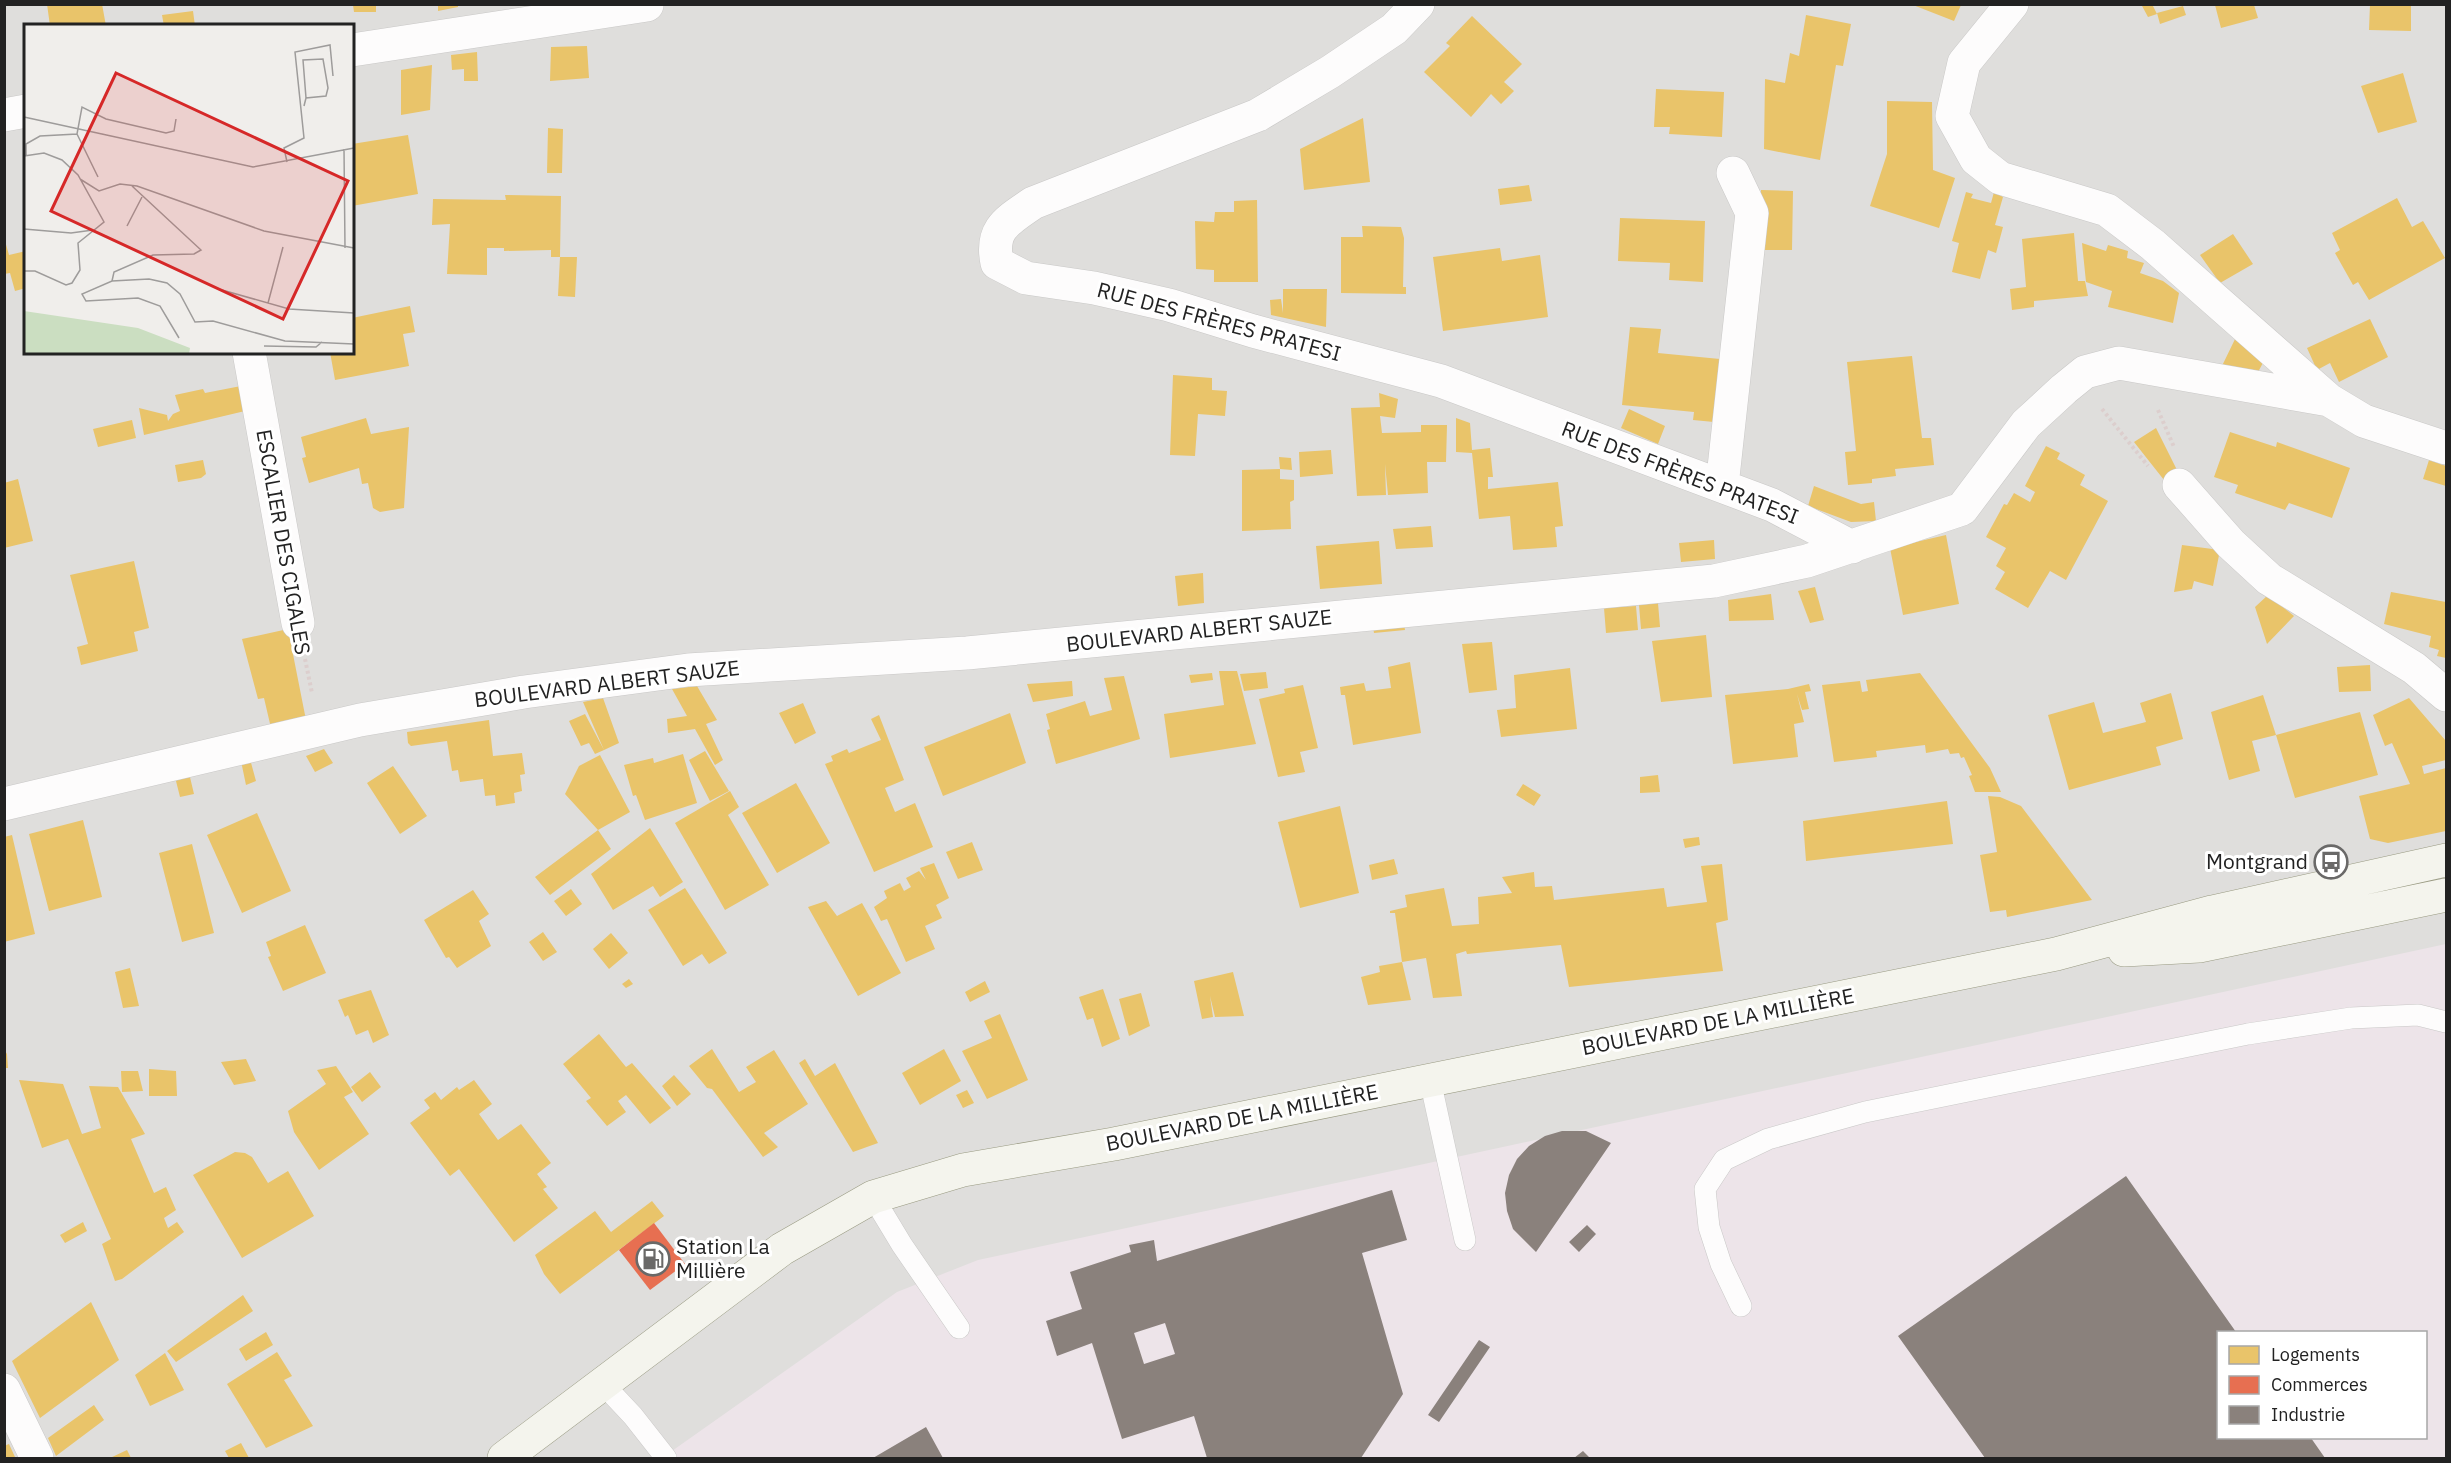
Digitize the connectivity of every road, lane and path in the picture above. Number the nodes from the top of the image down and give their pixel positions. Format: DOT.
graph roads {
  1 [pos="1418,4"];
  2 [pos="1998,4"];
  3 [pos="2012,4"];
  4 [pos="647,5"];
  5 [pos="1985,35"];
  6 [pos="354,50"];
  7 [pos="24,111"];
  8 [pos="4,115"];
  9 [pos="1733,173"];
  10 [pos="249,354"];
  11 [pos="2329,399"];
  12 [pos="2103,409"];
  13 [pos="2121,431"];
  14 [pos="2446,448"];
  15 [pos="2179,485"];
  16 [pos="1722,486"];
  17 [pos="1852,547"];
  18 [pos="298,623"];
  19 [pos="2446,695"];
  20 [pos="320,731"];
  21 [pos="4,804"];
  22 [pos="2446,860"];
  23 [pos="2446,895"];
  24 [pos="2056,954"];
  25 [pos="2446,1022"];
  26 [pos="1430,1080"];
  27 [pos="873,1197"];
  28 [pos="1465,1240"];
  29 [pos="1741,1306"];
  30 [pos="959,1328"];
  31 [pos="603,1384"];
  32 [pos="4,1390"];
  33 [pos="37,1458"];
  34 [pos="504,1458"];
  35 [pos="666,1458"];
  1 -- 16 [label="street, RUE DES FRÈRES PRATESI"];
  2 -- 5 [label="street"];
  3 -- 5 [label="street"];
  4 -- 6 [label="street"];
  5 -- 11 [label="street"];
  7 -- 8 [label="street"];
  9 -- 16 [label="street"];
  10 -- 18 [label="street, ESCALIER DES CIGALES"];
  11 -- 14 [label="street"];
  11 -- 17 [label="street, BOULEVARD ALBERT SAUZE"];
  12 -- 13 [label="path"];
  15 -- 19 [label="street"];
  16 -- 17 [label="street, RUE DES FRÈRES PRATESI"];
  17 -- 20 [label="street, BOULEVARD ALBERT SAUZE"];
  18 -- 20 [label="path, ESCALIER DES CIGALES"];
  20 -- 21 [label="street, BOULEVARD ALBERT SAUZE"];
  22 -- 24 [label="main road, BOULEVARD DE LA MILLIÈRE"];
  23 -- 24 [label="main road, BOULEVARD DE LA MILLIÈRE"];
  24 -- 26 [label="main road, BOULEVARD DE LA MILLIÈRE"];
  25 -- 29 [label="lane"];
  26 -- 27 [label="main road, BOULEVARD DE LA MILLIÈRE"];
  26 -- 28 [label="lane"];
  27 -- 30 [label="lane"];
  27 -- 31 [label="main road, BOULEVARD DE LA MILLIÈRE"];
  31 -- 34 [label="main road, BOULEVARD DE LA MILLIÈRE"];
  31 -- 35 [label="lane"];
  32 -- 33 [label="street"];
}
